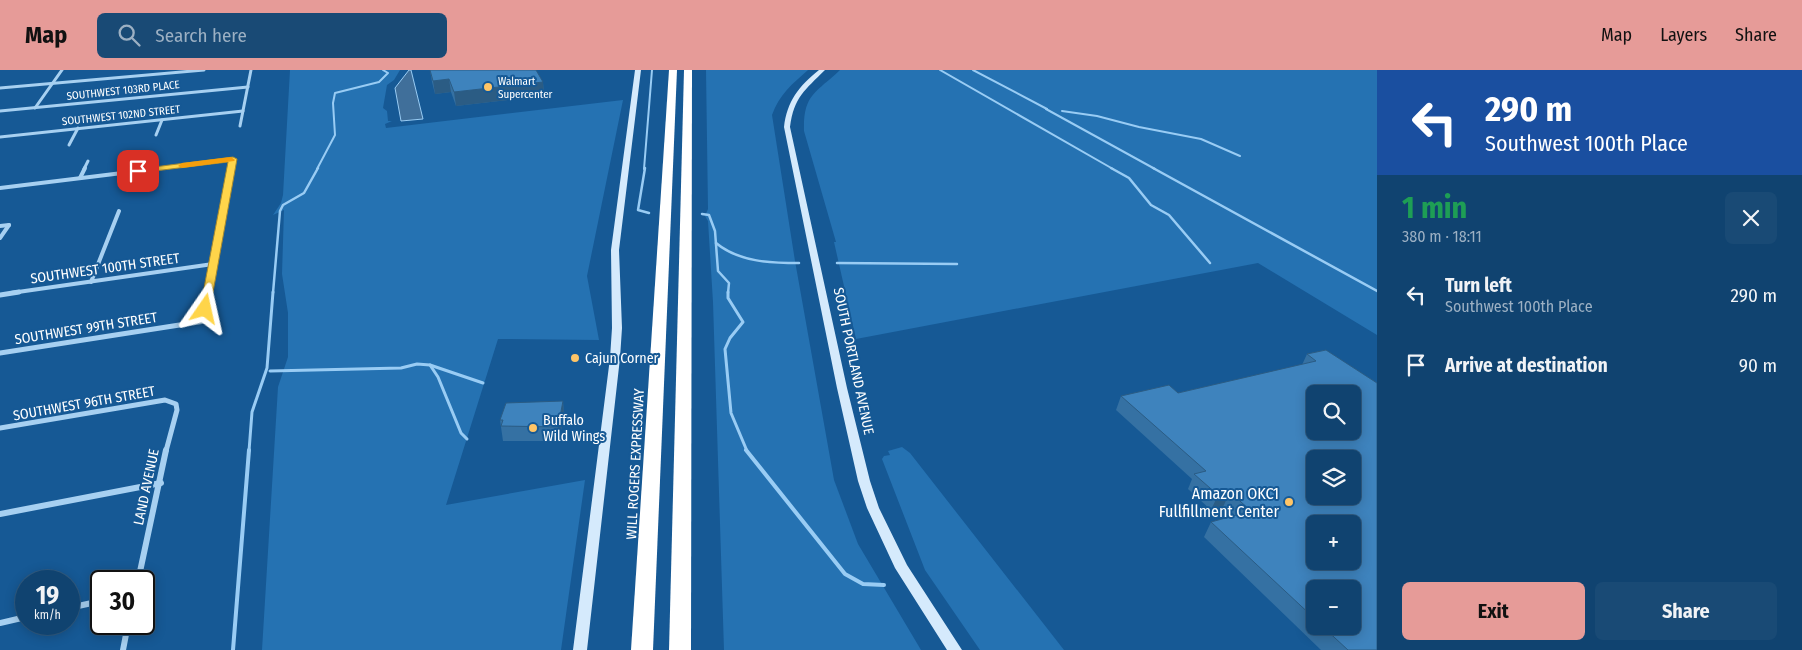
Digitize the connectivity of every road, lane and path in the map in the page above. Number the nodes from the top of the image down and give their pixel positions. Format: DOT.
graph roads {
  1 [pos="62,70"];
  2 [pos="204,70"];
  3 [pos="251,70"];
  4 [pos="672,70"];
  5 [pos="688,70"];
  6 [pos="822,70"];
  7 [pos="638,73"];
  8 [pos="53,83"];
  9 [pos="248,87"];
  10 [pos="0,88"];
  11 [pos="35,108"];
  12 [pos="0,111"];
  13 [pos="243,111"];
  14 [pos="162,120"];
  15 [pos="240,126"];
  16 [pos="78,128"];
  17 [pos="156,135"];
  18 [pos="0,137"];
  19 [pos="69,145"];
  20 [pos="88,161"];
  21 [pos="80,178"];
  22 [pos="0,188"];
  23 [pos="119,211"];
  24 [pos="0,226"];
  25 [pos="0,238"];
  26 [pos="213,264"];
  27 [pos="91,282"];
  28 [pos="0,295"];
  29 [pos="0,353"];
  30 [pos="172,402"];
  31 [pos="0,428"];
  32 [pos="160,483"];
  33 [pos="0,514"];
  34 [pos="140,570"];
  35 [pos="15,620"];
  36 [pos="0,623"];
  37 [pos="126,635"];
  38 [pos="123,650"];
  39 [pos="580,650"];
  40 [pos="642,650"];
  41 [pos="680,650"];
  42 [pos="955,650"];
  1 -- 8 [label="street"];
  2 -- 8 [label="street"];
  3 -- 9 [label="street"];
  4 -- 40 [label="highway, WILL ROGERS EXPRESSWAY"];
  5 -- 41 [label="highway"];
  6 -- 42 [label="main road, SOUTH PORTLAND AVENUE"];
  7 -- 39 [label="main road"];
  8 -- 10 [label="street"];
  8 -- 11 [label="street"];
  9 -- 11 [label="street, SOUTHWEST 103RD PLACE"];
  9 -- 13 [label="street"];
  11 -- 12 [label="street, SOUTHWEST 103RD PLACE"];
  13 -- 14 [label="street, SOUTHWEST 102ND STREET"];
  13 -- 15 [label="street"];
  14 -- 16 [label="street, SOUTHWEST 102ND STREET"];
  14 -- 17 [label="street"];
  16 -- 18 [label="street, SOUTHWEST 102ND STREET"];
  16 -- 19 [label="street"];
  20 -- 21 [label="street"];
  21 -- 22 [label="street"];
  21 -- 26 [label="street"];
  23 -- 27 [label="street"];
  24 -- 25 [label="street"];
  26 -- 27 [label="street, SOUTHWEST 100TH STREET"];
  26 -- 29 [label="street, SOUTHWEST 99TH STREET"];
  27 -- 28 [label="street, SOUTHWEST 100TH STREET"];
  30 -- 31 [label="street, SOUTHWEST 96TH STREET"];
  30 -- 32 [label="street, LAND AVENUE"];
  32 -- 33 [label="street"];
  32 -- 34 [label="street, LAND AVENUE"];
  35 -- 36 [label="street"];
  37 -- 38 [label="street"];
}
